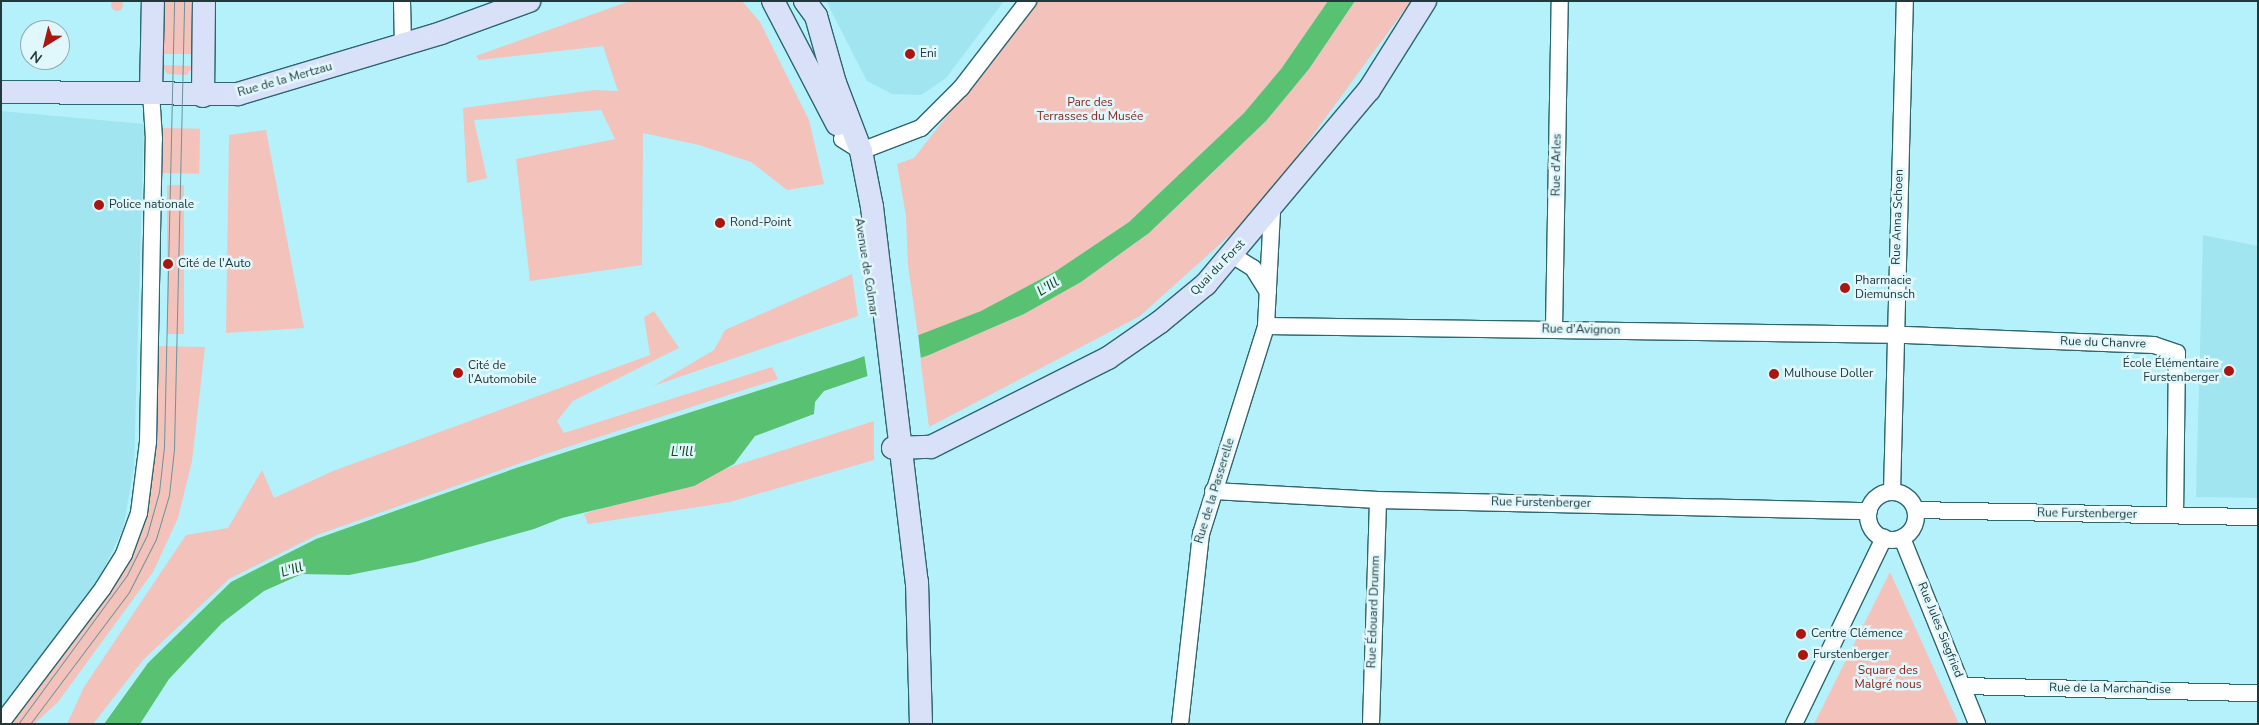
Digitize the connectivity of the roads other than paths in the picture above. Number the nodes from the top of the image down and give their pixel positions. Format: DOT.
graph roads {
  1 [pos="153,1"];
  2 [pos="204,1"];
  3 [pos="402,1"];
  4 [pos="529,1"];
  5 [pos="773,1"];
  6 [pos="805,1"];
  7 [pos="1028,1"];
  8 [pos="1425,1"];
  9 [pos="1560,1"];
  10 [pos="1905,1"];
  11 [pos="403,45"];
  12 [pos="1,92"];
  13 [pos="151,93"];
  14 [pos="203,96"];
  15 [pos="842,139"];
  16 [pos="861,151"];
  17 [pos="1272,210"];
  18 [pos="1232,254"];
  19 [pos="873,270"];
  20 [pos="1268,292"];
  21 [pos="1266,326"];
  22 [pos="1554,330"];
  23 [pos="1895,336"];
  24 [pos="897,440"];
  25 [pos="1213,491"];
  26 [pos="1892,492"];
  27 [pos="1378,500"];
  28 [pos="1916,510"];
  29 [pos="1869,511"];
  30 [pos="2175,515"];
  31 [pos="2258,517"];
  32 [pos="1884,538"];
  33 [pos="1902,538"];
  34 [pos="1963,686"];
  35 [pos="2258,693"];
  36 [pos="1,723"];
  37 [pos="921,724"];
  38 [pos="1180,724"];
  39 [pos="1371,724"];
  40 [pos="1794,724"];
  41 [pos="1977,724"];
  1 -- 13 [label="main road"];
  2 -- 14 [label="main road"];
  3 -- 11 [label="street"];
  4 -- 11 [label="main road, Rue de la Mertzau"];
  5 -- 15 [label="main road, Avenue de Colmar"];
  6 -- 16 [label="main road, Avenue de Colmar"];
  7 -- 16 [label="street"];
  8 -- 17 [label="main road, Quai du Forst"];
  9 -- 22 [label="street, Rue d'Arles"];
  10 -- 23 [label="street, Rue Anna Schoen"];
  11 -- 14 [label="main road, Rue de la Mertzau"];
  12 -- 13 [label="main road, Rue de la Mertzau"];
  13 -- 14 [label="main road, Rue de la Mertzau"];
  13 -- 36 [label="street"];
  15 -- 16 [label="street"];
  15 -- 19 [label="main road, Avenue de Colmar"];
  16 -- 19 [label="main road, Avenue de Colmar"];
  17 -- 18 [label="main road, Quai du Forst"];
  17 -- 20 [label="street, Rue de la Passerelle"];
  18 -- 20 [label="street"];
  18 -- 24 [label="main road, Quai du Forst"];
  19 -- 24 [label="main road, Avenue de Colmar"];
  19 -- 24 [label="main road, Avenue de Colmar"];
  20 -- 21 [label="street, Rue de la Passerelle"];
  21 -- 22 [label="street, Rue d'Avignon"];
  21 -- 25 [label="street, Rue de la Passerelle"];
  22 -- 23 [label="street, Rue d'Avignon"];
  23 -- 26 [label="street, Rue Anna Schoen"];
  23 -- 30 [label="street, Rue du Chanvre"];
  24 -- 37 [label="main road, Avenue de Colmar"];
  25 -- 27 [label="street, Rue Furstenberger"];
  25 -- 38 [label="street, Rue de la Passerelle"];
  26 -- 28 [label="street"];
  26 -- 29 [label="street"];
  27 -- 29 [label="street, Rue Furstenberger"];
  27 -- 39 [label="street, Rue Édouard Drumm"];
  28 -- 30 [label="street, Rue Furstenberger"];
  28 -- 33 [label="street"];
  29 -- 32 [label="street"];
  30 -- 31 [label="street, Rue Furstenberger"];
  32 -- 33 [label="street"];
  32 -- 40 [label="street"];
  33 -- 34 [label="street, Rue Jules Siegfried"];
  34 -- 35 [label="street, Rue de la Marchandise"];
  34 -- 41 [label="street, Rue Jules Siegfried"];
}
